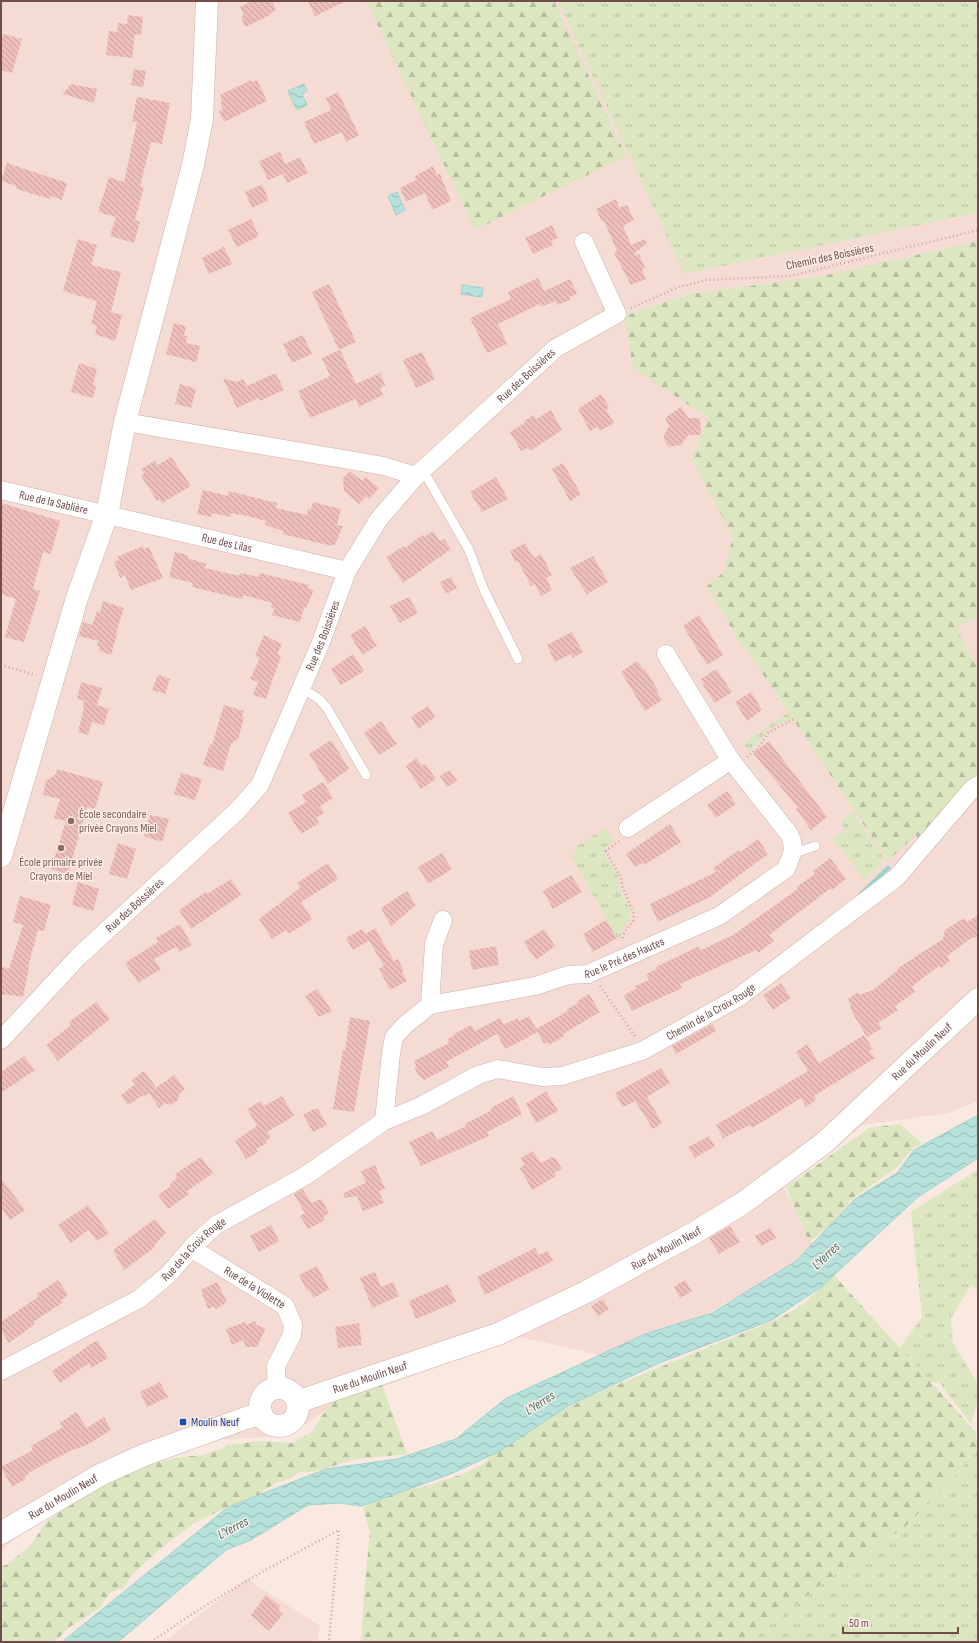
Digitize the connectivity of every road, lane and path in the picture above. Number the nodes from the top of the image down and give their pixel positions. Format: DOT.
graph roads {
  1 [pos="208,1"];
  2 [pos="978,230"];
  3 [pos="584,242"];
  4 [pos="617,314"];
  5 [pos="125,422"];
  6 [pos="420,473"];
  7 [pos="1,490"];
  8 [pos="106,514"];
  9 [pos="347,571"];
  10 [pos="666,654"];
  11 [pos="518,659"];
  12 [pos="1,665"];
  13 [pos="51,680"];
  14 [pos="302,688"];
  15 [pos="794,719"];
  16 [pos="734,763"];
  17 [pos="366,775"];
  18 [pos="978,785"];
  19 [pos="625,833"];
  20 [pos="816,846"];
  21 [pos="792,854"];
  22 [pos="1,856"];
  23 [pos="443,920"];
  24 [pos="627,956"];
  25 [pos="590,973"];
  26 [pos="978,999"];
  27 [pos="430,1005"];
  28 [pos="1,1040"];
  29 [pos="644,1049"];
  30 [pos="384,1121"];
  31 [pos="194,1246"];
  32 [pos="1,1371"];
  33 [pos="277,1388"];
  34 [pos="297,1402"];
  35 [pos="261,1414"];
  36 [pos="1,1533"];
  37 [pos="151,1642"];
  38 [pos="329,1642"];
  1 -- 5 [label="street"];
  2 -- 4 [label="path, Chemin des Boissières"];
  3 -- 4 [label="street"];
  4 -- 6 [label="street, Rue des Boissières"];
  5 -- 6 [label="street"];
  5 -- 8 [label="street"];
  6 -- 9 [label="street, Rue des Boissières"];
  6 -- 11 [label="lane"];
  7 -- 8 [label="street, Rue de la Sablière"];
  8 -- 9 [label="street, Rue des Lilas"];
  8 -- 13 [label="street"];
  9 -- 14 [label="street, Rue des Boissières"];
  10 -- 16 [label="street"];
  12 -- 13 [label="path"];
  13 -- 22 [label="street"];
  14 -- 17 [label="lane"];
  14 -- 28 [label="street, Rue des Boissières"];
  15 -- 16 [label="path"];
  16 -- 19 [label="street"];
  16 -- 21 [label="street"];
  18 -- 29 [label="street, Chemin de la Croix Rouge"];
  19 -- 24 [label="path"];
  20 -- 21 [label="lane"];
  21 -- 24 [label="street, Rue le Pré des Hautes"];
  23 -- 27 [label="street"];
  24 -- 25 [label="street, Rue le Pré des Hautes"];
  25 -- 27 [label="street, Rue le Pré des Hautes"];
  25 -- 29 [label="path"];
  26 -- 34 [label="street, Rue du Moulin Neuf"];
  27 -- 30 [label="street, Rue le Pré des Hautes"];
  29 -- 30 [label="street, Chemin de la Croix Rouge"];
  30 -- 31 [label="street, Rue de la Croix Rouge"];
  31 -- 32 [label="street, Rue de la Croix Rouge"];
  31 -- 33 [label="street, Rue de la Violette"];
  33 -- 34 [label="street"];
  33 -- 35 [label="street"];
  34 -- 35 [label="street"];
  35 -- 36 [label="street, Rue du Moulin Neuf"];
  37 -- 38 [label="path"];
}
